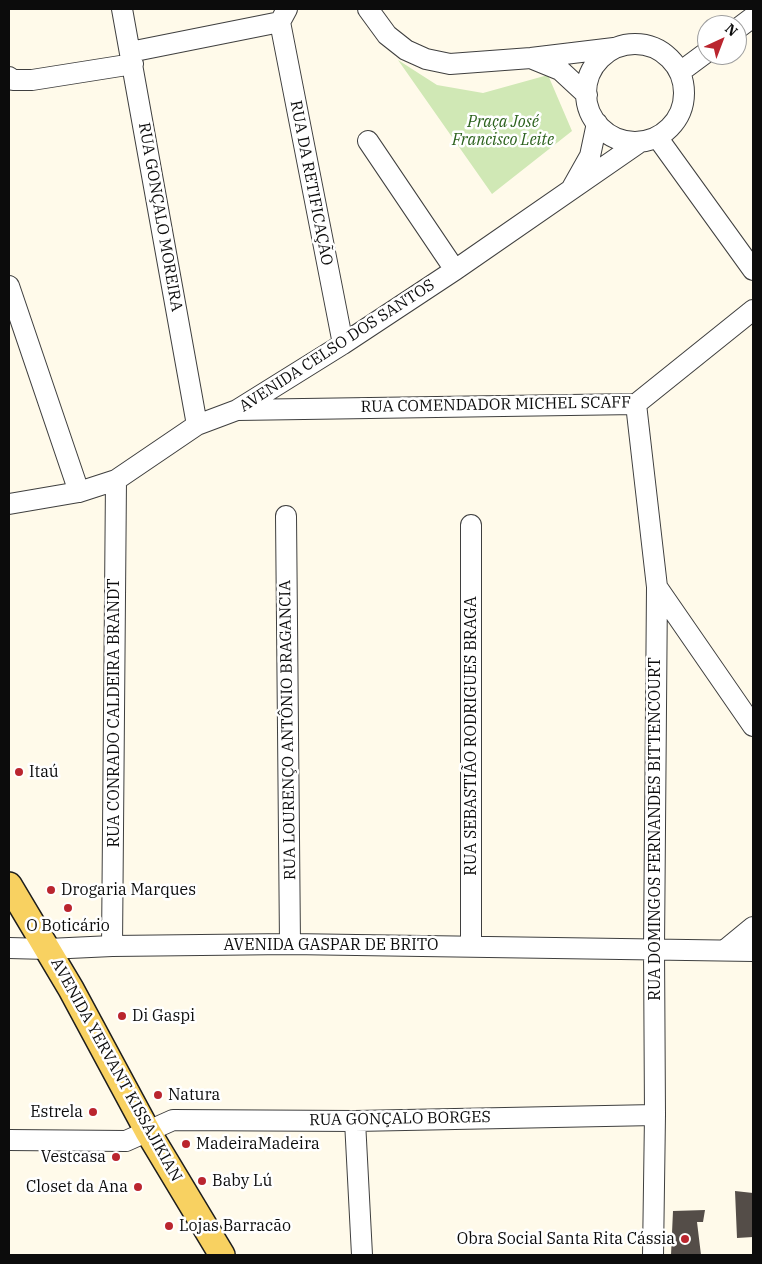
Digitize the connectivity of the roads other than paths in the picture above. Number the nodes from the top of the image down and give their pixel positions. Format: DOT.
graph roads {
  1 [pos="122,9"];
  2 [pos="368,9"];
  3 [pos="284,15"];
  4 [pos="614,48"];
  5 [pos="132,58"];
  6 [pos="531,58"];
  7 [pos="697,59"];
  8 [pos="680,72"];
  9 [pos="9,77"];
  10 [pos="586,95"];
  11 [pos="597,123"];
  12 [pos="648,140"];
  13 [pos="368,141"];
  14 [pos="570,192"];
  15 [pos="454,270"];
  16 [pos="753,270"];
  17 [pos="9,286"];
  18 [pos="753,310"];
  19 [pos="343,344"];
  20 [pos="636,404"];
  21 [pos="237,410"];
  22 [pos="197,425"];
  23 [pos="116,480"];
  24 [pos="79,492"];
  25 [pos="9,504"];
  26 [pos="286,516"];
  27 [pos="471,525"];
  28 [pos="657,587"];
  29 [pos="753,726"];
  30 [pos="9,885"];
  31 [pos="753,927"];
  32 [pos="290,944"];
  33 [pos="112,946"];
  34 [pos="471,946"];
  35 [pos="9,948"];
  36 [pos="654,948"];
  37 [pos="48,949"];
  38 [pos="725,950"];
  39 [pos="753,951"];
  40 [pos="655,1115"];
  41 [pos="355,1121"];
  42 [pos="148,1132"];
  43 [pos="9,1140"];
  44 [pos="222,1255"];
  45 [pos="362,1255"];
  46 [pos="652,1255"];
  1 -- 5 [label="street, RUA GONÇALO MOREIRA"];
  2 -- 6 [label="street"];
  3 -- 5 [label="street"];
  3 -- 19 [label="street, RUA DA RETIFICAÇÃO"];
  4 -- 6 [label="street"];
  4 -- 8 [label="street"];
  4 -- 10 [label="street"];
  5 -- 9 [label="street"];
  5 -- 22 [label="street, RUA GONÇALO MOREIRA"];
  6 -- 10 [label="street"];
  7 -- 8 [label="street"];
  8 -- 12 [label="street"];
  10 -- 11 [label="street"];
  11 -- 12 [label="street"];
  11 -- 14 [label="street, AVENIDA CELSO DOS SANTOS"];
  12 -- 14 [label="street, AVENIDA CELSO DOS SANTOS"];
  12 -- 16 [label="street"];
  13 -- 15 [label="street"];
  14 -- 15 [label="street, AVENIDA CELSO DOS SANTOS"];
  15 -- 19 [label="street, AVENIDA CELSO DOS SANTOS"];
  17 -- 24 [label="street"];
  18 -- 20 [label="street, RUA COMENDADOR MICHEL SCAFF"];
  19 -- 21 [label="street, AVENIDA CELSO DOS SANTOS"];
  20 -- 21 [label="street, RUA COMENDADOR MICHEL SCAFF"];
  20 -- 28 [label="street, RUA DOMINGOS FERNANDES BITTENCOURT"];
  21 -- 22 [label="street, AVENIDA CELSO DOS SANTOS"];
  22 -- 23 [label="street, AVENIDA CELSO DOS SANTOS"];
  23 -- 24 [label="street, AVENIDA CELSO DOS SANTOS"];
  23 -- 33 [label="street, RUA CONRADO CALDEIRA BRANDT"];
  24 -- 25 [label="street, AVENIDA CELSO DOS SANTOS"];
  26 -- 32 [label="street, RUA LOURENÇO ANTÔNIO BRAGANCIA"];
  27 -- 34 [label="street, RUA SEBASTIÃO RODRIGUES BRAGA"];
  28 -- 29 [label="street"];
  28 -- 36 [label="street, RUA DOMINGOS FERNANDES BITTENCOURT"];
  30 -- 37 [label="main road, AVENIDA YERVANT KISSAJIKIAN"];
  31 -- 38 [label="street"];
  32 -- 33 [label="street, AVENIDA GASPAR DE BRITO"];
  32 -- 34 [label="street, AVENIDA GASPAR DE BRITO"];
  33 -- 37 [label="street, AVENIDA GASPAR DE BRITO"];
  34 -- 36 [label="street, AVENIDA GASPAR DE BRITO"];
  35 -- 37 [label="street, AVENIDA GASPAR DE BRITO"];
  36 -- 38 [label="street, AVENIDA GASPAR DE BRITO"];
  36 -- 40 [label="street, RUA DOMINGOS FERNANDES BITTENCOURT"];
  37 -- 42 [label="main road, AVENIDA YERVANT KISSAJIKIAN"];
  38 -- 39 [label="street, AVENIDA GASPAR DE BRITO"];
  40 -- 41 [label="street, RUA GONÇALO BORGES"];
  40 -- 46 [label="street, RUA DOMINGOS FERNANDES BITTENCOURT"];
  41 -- 42 [label="street, RUA GONÇALO BORGES"];
  41 -- 45 [label="street"];
  42 -- 43 [label="street, RUA GONÇALO BORGES"];
  42 -- 44 [label="main road, AVENIDA YERVANT KISSAJIKIAN"];
}
